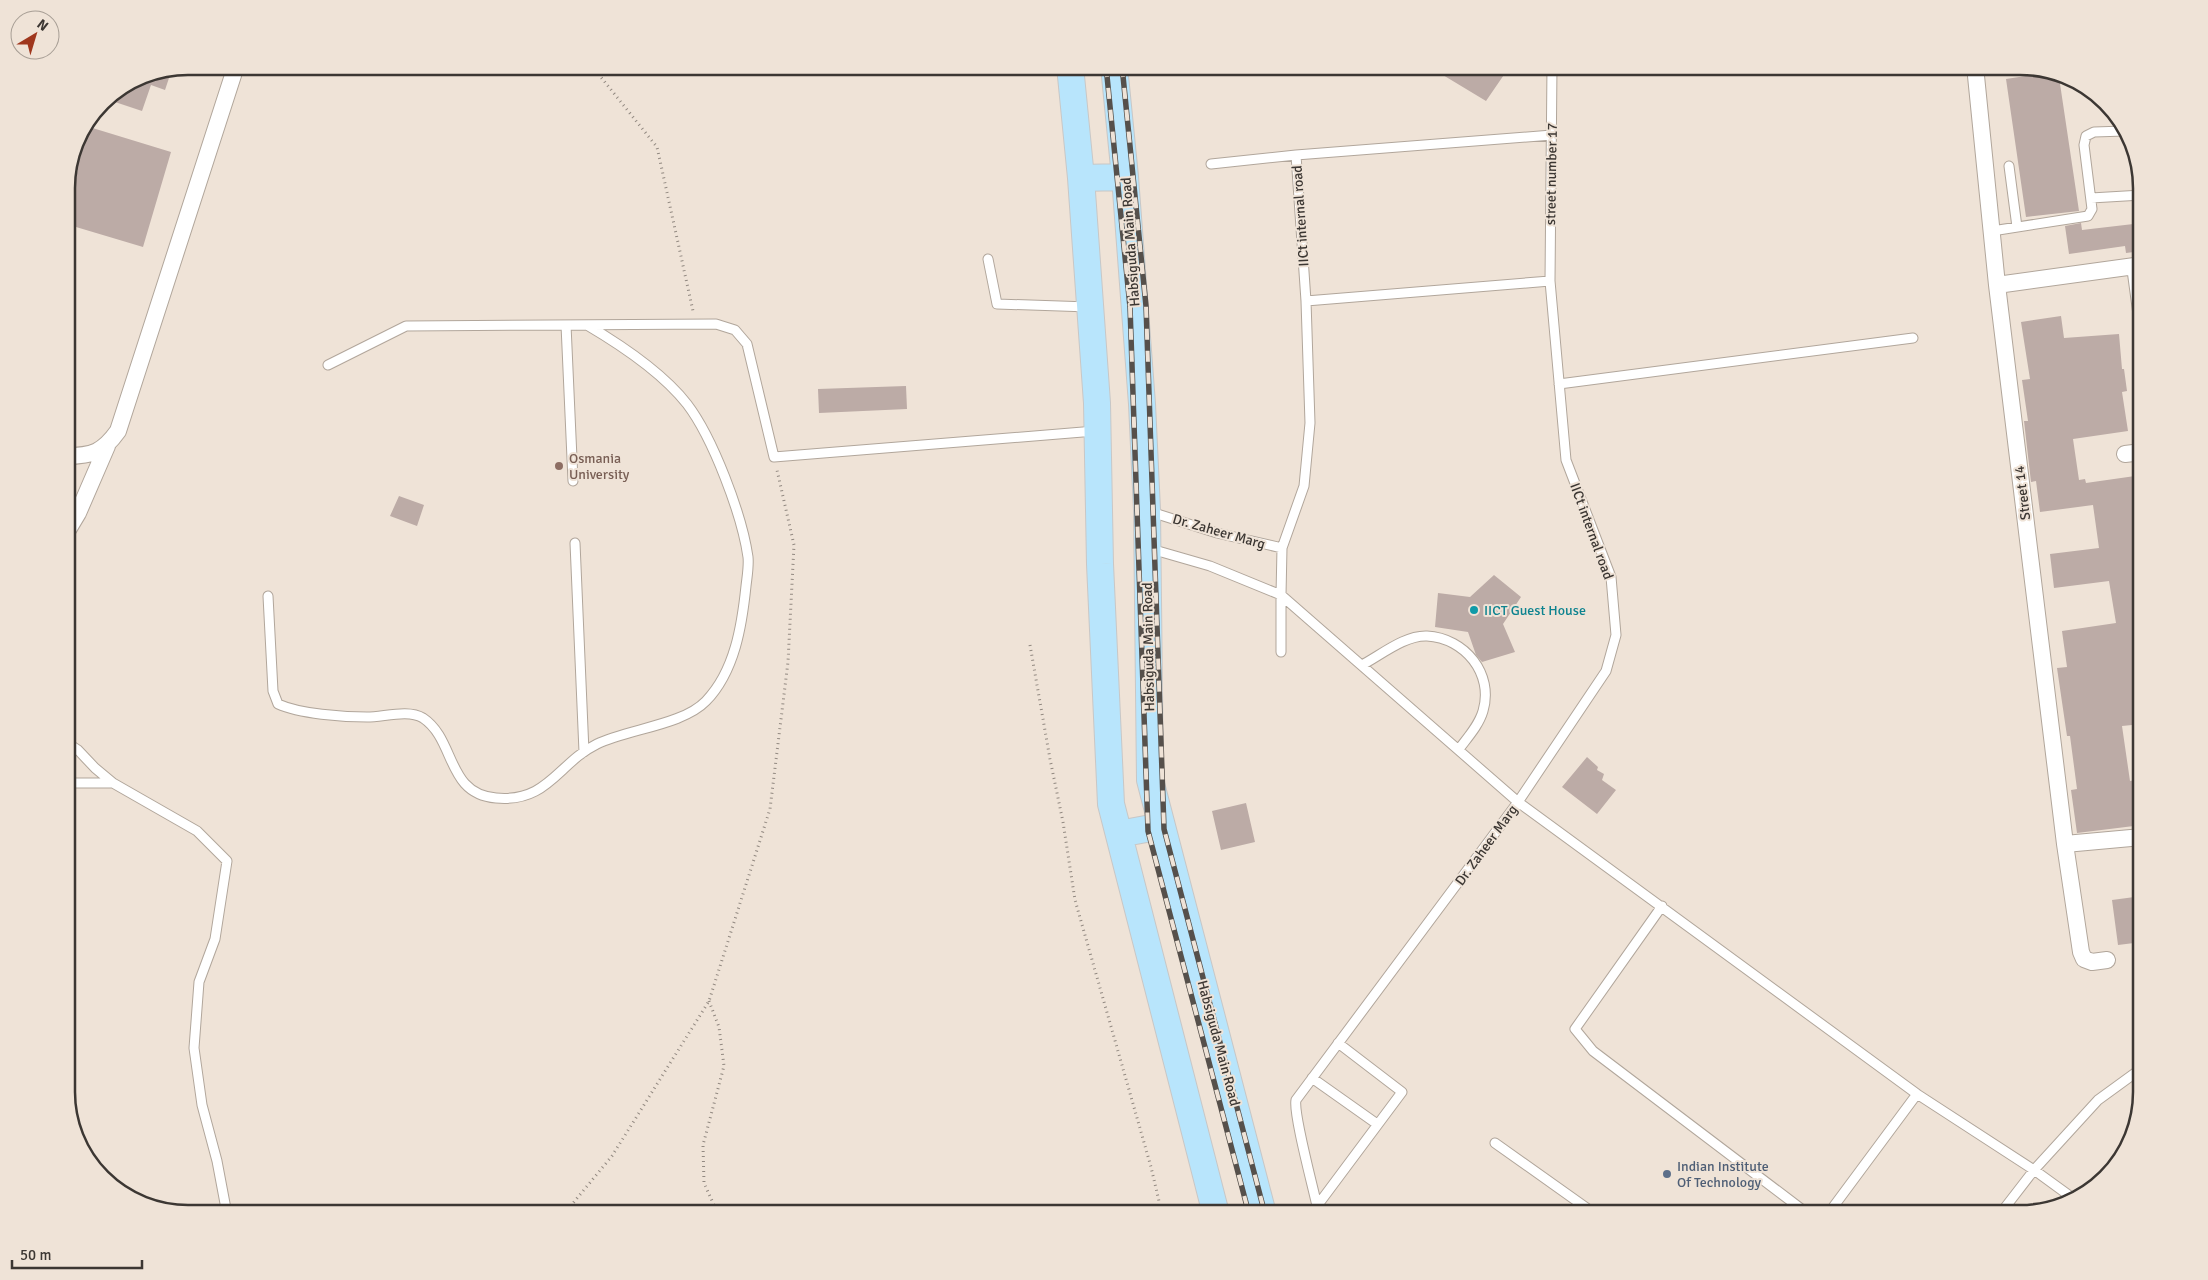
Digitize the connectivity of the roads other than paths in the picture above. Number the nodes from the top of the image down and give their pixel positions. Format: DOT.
graph roads {
  1 [pos="233,75"];
  2 [pos="1071,75"];
  3 [pos="1115,75"];
  4 [pos="1552,75"];
  5 [pos="1976,75"];
  6 [pos="2117,131"];
  7 [pos="1552,135"];
  8 [pos="1296,155"];
  9 [pos="1211,164"];
  10 [pos="2009,166"];
  11 [pos="1125,177"];
  12 [pos="1081,178"];
  13 [pos="2133,196"];
  14 [pos="2091,198"];
  15 [pos="2017,227"];
  16 [pos="1992,231"];
  17 [pos="988,259"];
  18 [pos="2133,267"];
  19 [pos="1550,281"];
  20 [pos="1997,285"];
  21 [pos="1306,301"];
  22 [pos="1090,307"];
  23 [pos="566,325"];
  24 [pos="587,325"];
  25 [pos="1913,338"];
  26 [pos="328,365"];
  27 [pos="1558,384"];
  28 [pos="1097,431"];
  29 [pos="107,446"];
  30 [pos="2133,453"];
  31 [pos="2125,454"];
  32 [pos="75,455"];
  33 [pos="573,481"];
  34 [pos="1147,510"];
  35 [pos="75,518"];
  36 [pos="575,543"];
  37 [pos="1146,547"];
  38 [pos="1282,548"];
  39 [pos="1281,594"];
  40 [pos="268,596"];
  41 [pos="1281,652"];
  42 [pos="1362,666"];
  43 [pos="75,748"];
  44 [pos="1459,749"];
  45 [pos="584,752"];
  46 [pos="75,783"];
  47 [pos="113,783"];
  48 [pos="1518,802"];
  49 [pos="1162,826"];
  50 [pos="1119,834"];
  51 [pos="2133,838"];
  52 [pos="2065,844"];
  53 [pos="1662,906"];
  54 [pos="2107,960"];
  55 [pos="1338,1043"];
  56 [pos="2133,1075"];
  57 [pos="1312,1078"];
  58 [pos="1917,1094"];
  59 [pos="1377,1124"];
  60 [pos="1495,1143"];
  61 [pos="2034,1170"];
  62 [pos="2067,1194"];
  63 [pos="225,1205"];
  64 [pos="1214,1205"];
  65 [pos="1261,1205"];
  66 [pos="1319,1205"];
  67 [pos="1323,1205"];
  68 [pos="1582,1205"];
  69 [pos="1796,1205"];
  70 [pos="1835,1205"];
  71 [pos="2007,1205"];
  1 -- 29 [label="street"];
  2 -- 12 [label="main road"];
  3 -- 11 [label="main road, Habsiguda Main Road"];
  4 -- 7 [label="lane, street number 17"];
  5 -- 16 [label="street, Street 14"];
  6 -- 14 [label="lane"];
  7 -- 8 [label="lane"];
  7 -- 19 [label="lane, street number 17"];
  8 -- 9 [label="lane, IICt internal road"];
  8 -- 21 [label="lane, IICt internal road"];
  10 -- 15 [label="lane"];
  11 -- 12 [label="main road"];
  11 -- 34 [label="main road, Habsiguda Main Road"];
  12 -- 22 [label="main road"];
  13 -- 14 [label="lane"];
  14 -- 15 [label="lane"];
  15 -- 16 [label="lane"];
  16 -- 20 [label="street, Street 14"];
  17 -- 22 [label="lane"];
  18 -- 20 [label="street"];
  19 -- 21 [label="lane"];
  19 -- 27 [label="lane, IICt internal road"];
  20 -- 52 [label="street, Street 14"];
  21 -- 38 [label="lane, IICt internal road"];
  22 -- 28 [label="main road"];
  23 -- 24 [label="lane"];
  23 -- 26 [label="lane"];
  23 -- 33 [label="lane"];
  24 -- 28 [label="lane"];
  24 -- 45 [label="lane"];
  25 -- 27 [label="lane"];
  27 -- 48 [label="lane, IICt internal road"];
  28 -- 50 [label="main road"];
  29 -- 32 [label="street"];
  29 -- 35 [label="street"];
  30 -- 31 [label="street"];
  34 -- 37 [label="main road, Habsiguda Main Road"];
  34 -- 38 [label="lane, Dr. Zaheer Marg"];
  36 -- 45 [label="lane"];
  37 -- 39 [label="lane"];
  37 -- 49 [label="main road, Habsiguda Main Road"];
  38 -- 39 [label="lane, Dr. Zaheer Marg"];
  39 -- 41 [label="lane"];
  39 -- 42 [label="lane, Dr. Zaheer Marg"];
  40 -- 45 [label="lane"];
  42 -- 44 [label="lane, Dr. Zaheer Marg"];
  42 -- 44 [label="lane"];
  43 -- 47 [label="lane"];
  44 -- 48 [label="lane, Dr. Zaheer Marg"];
  46 -- 47 [label="lane"];
  47 -- 63 [label="lane"];
  48 -- 53 [label="lane"];
  48 -- 55 [label="lane, Dr. Zaheer Marg"];
  49 -- 50 [label="main road"];
  49 -- 65 [label="main road, Habsiguda Main Road"];
  50 -- 64 [label="main road"];
  51 -- 52 [label="street"];
  52 -- 54 [label="street, Street 14"];
  53 -- 58 [label="lane"];
  53 -- 69 [label="lane"];
  55 -- 57 [label="lane, Dr. Zaheer Marg"];
  55 -- 59 [label="lane"];
  56 -- 61 [label="lane"];
  57 -- 59 [label="lane"];
  57 -- 66 [label="lane, Dr. Zaheer Marg"];
  58 -- 61 [label="lane"];
  58 -- 70 [label="lane"];
  59 -- 67 [label="lane"];
  60 -- 68 [label="lane"];
  61 -- 62 [label="lane"];
  61 -- 71 [label="lane"];
}
